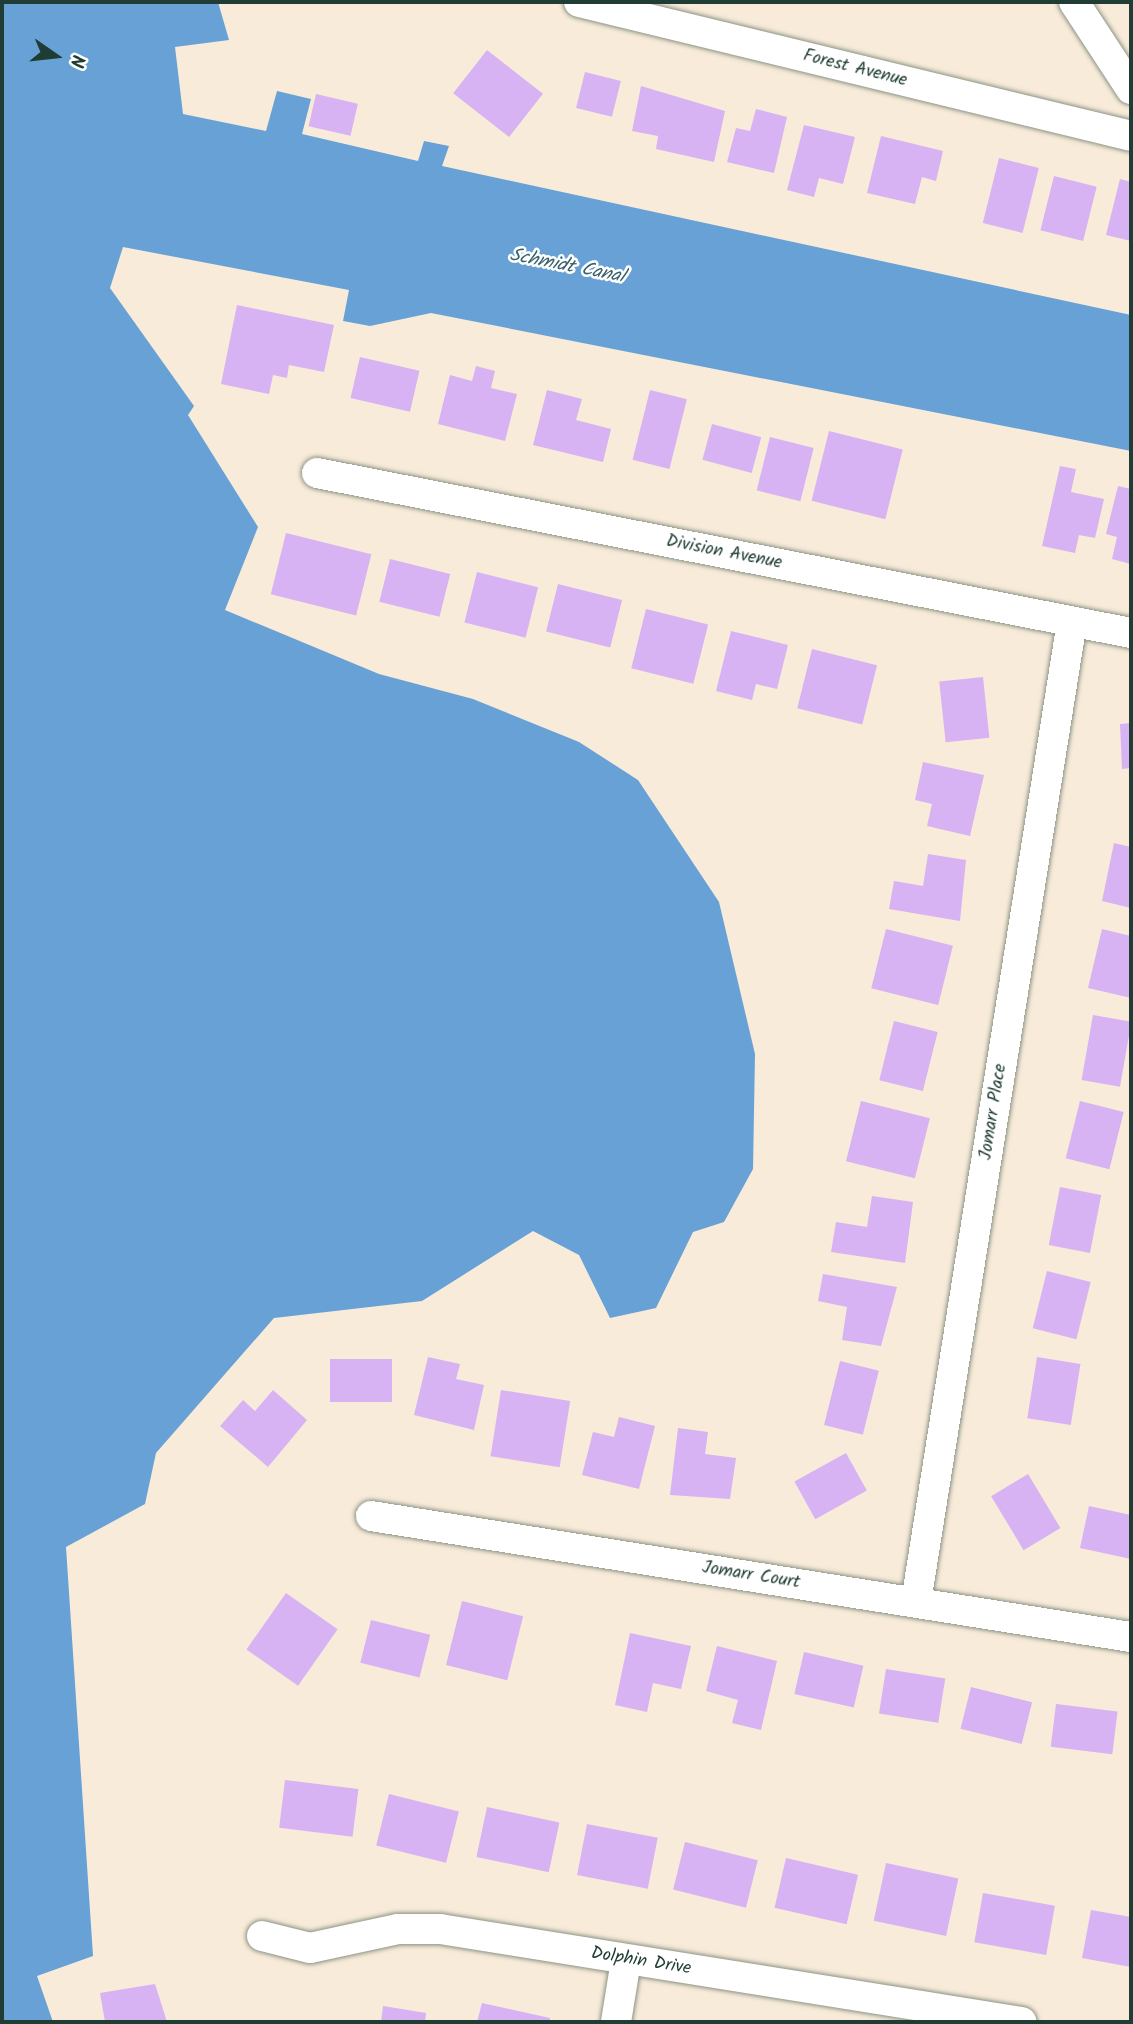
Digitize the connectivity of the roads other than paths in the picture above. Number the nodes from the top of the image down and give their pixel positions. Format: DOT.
graph roads {
  1 [pos="579,2"];
  2 [pos="1074,2"];
  3 [pos="1131,89"];
  4 [pos="1131,136"];
  5 [pos="317,473"];
  6 [pos="1073,622"];
  7 [pos="1131,632"];
  8 [pos="371,1516"];
  9 [pos="916,1602"];
  10 [pos="1131,1637"];
  11 [pos="262,1937"];
  12 [pos="626,1959"];
  13 [pos="616,2022"];
  14 [pos="1023,2022"];
  1 -- 4 [label="street, Forest Avenue"];
  2 -- 3 [label="street"];
  5 -- 6 [label="street, Division Avenue"];
  6 -- 7 [label="street, Division Avenue"];
  6 -- 9 [label="street, Jomarr Place"];
  8 -- 9 [label="street, Jomarr Court"];
  9 -- 10 [label="street, Jomarr Court"];
  11 -- 12 [label="street, Dolphin Drive"];
  12 -- 13 [label="street"];
  12 -- 14 [label="street, Dolphin Drive"];
}
